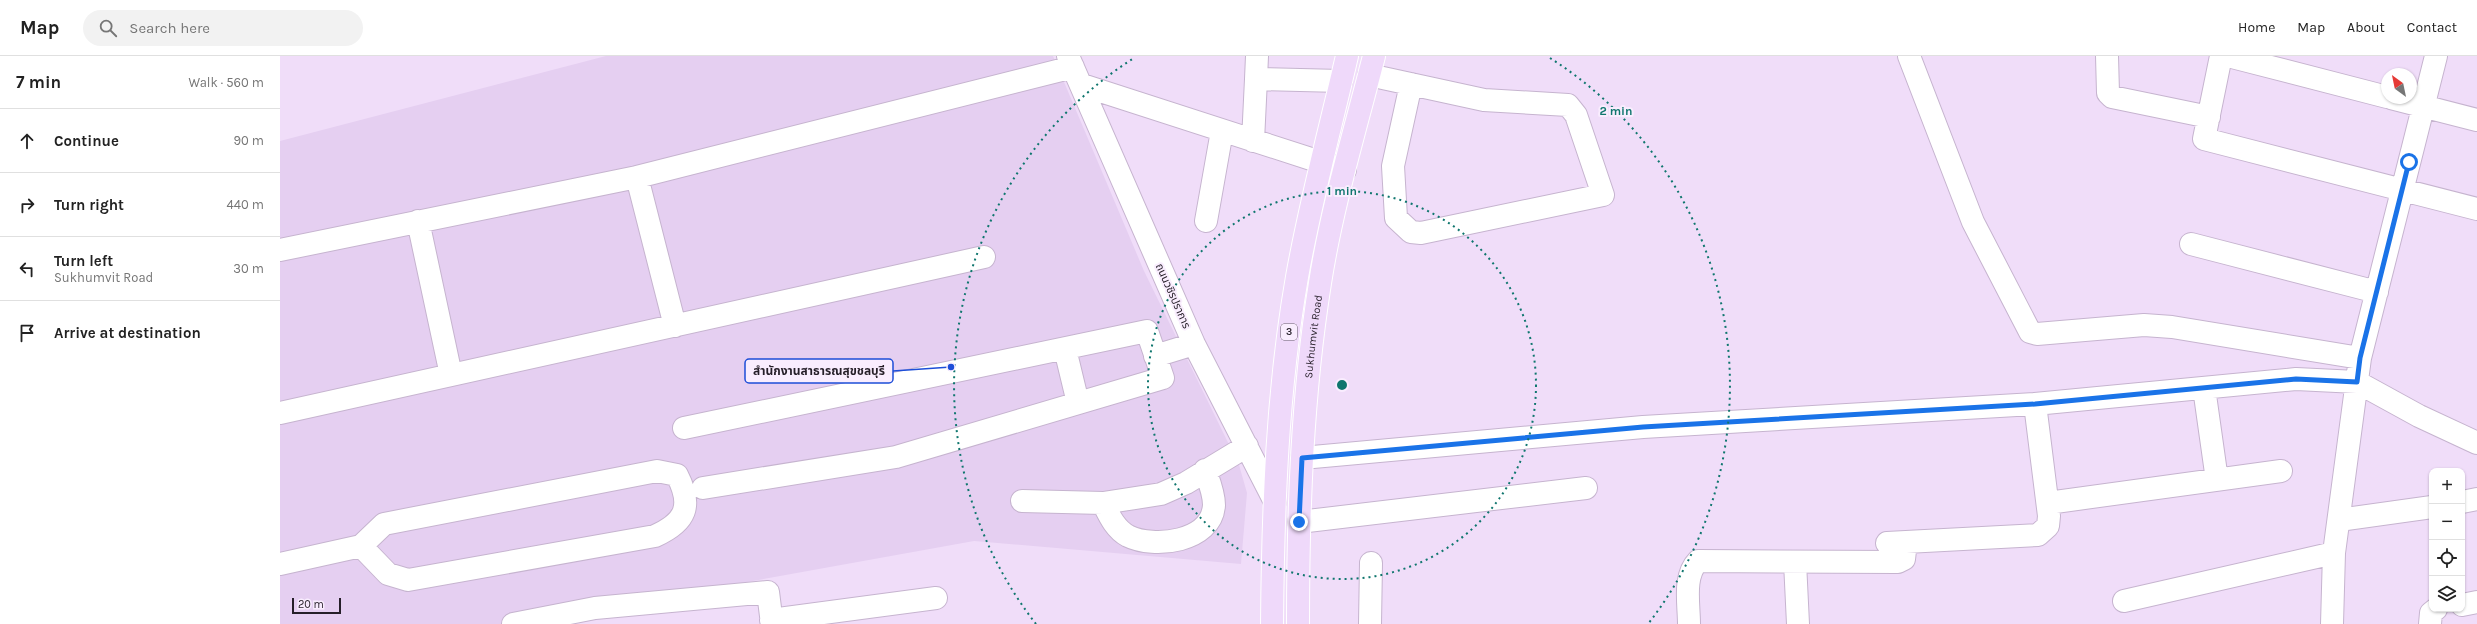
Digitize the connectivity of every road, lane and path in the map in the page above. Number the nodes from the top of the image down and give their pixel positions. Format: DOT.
graph roads {
  1 [pos="1257,56"];
  2 [pos="1347,56"];
  3 [pos="1909,56"];
  4 [pos="2107,56"];
  5 [pos="2221,56"];
  6 [pos="2228,56"];
  7 [pos="2436,56"];
  8 [pos="1372,65"];
  9 [pos="1074,70"];
  10 [pos="1256,79"];
  11 [pos="1341,81"];
  12 [pos="1411,84"];
  13 [pos="2381,95"];
  14 [pos="2416,104"];
  15 [pos="2424,106"];
  16 [pos="2209,117"];
  17 [pos="2477,120"];
  18 [pos="1222,131"];
  19 [pos="1252,141"];
  20 [pos="1321,164"];
  21 [pos="1344,170"];
  22 [pos="637,177"];
  23 [pos="2402,190"];
  24 [pos="2477,209"];
  25 [pos="418,221"];
  26 [pos="1206,222"];
  27 [pos="2192,244"];
  28 [pos="280,250"];
  29 [pos="984,257"];
  30 [pos="2377,292"];
  31 [pos="675,326"];
  32 [pos="1194,344"];
  33 [pos="1065,349"];
  34 [pos="1155,356"];
  35 [pos="2360,358"];
  36 [pos="451,376"];
  37 [pos="2357,382"];
  38 [pos="2204,388"];
  39 [pos="1078,403"];
  40 [pos="2035,404"];
  41 [pos="280,413"];
  42 [pos="684,428"];
  43 [pos="2477,443"];
  44 [pos="1247,446"];
  45 [pos="1302,458"];
  46 [pos="1205,470"];
  47 [pos="2281,471"];
  48 [pos="2216,480"];
  49 [pos="703,488"];
  50 [pos="1586,488"];
  51 [pos="2477,499"];
  52 [pos="2465,501"];
  53 [pos="1022,502"];
  54 [pos="1275,502"];
  55 [pos="2048,502"];
  56 [pos="1103,503"];
  57 [pos="2429,507"];
  58 [pos="2339,520"];
  59 [pos="1299,522"];
  60 [pos="361,546"];
  61 [pos="2334,553"];
  62 [pos="1795,562"];
  63 [pos="1371,563"];
  64 [pos="280,564"];
  65 [pos="936,598"];
  66 [pos="2124,601"];
  67 [pos="2477,602"];
  68 [pos="2465,604"];
  69 [pos="2432,612"];
  70 [pos="772,622"];
  71 [pos="513,624"];
  72 [pos="1272,624"];
  73 [pos="1298,624"];
  74 [pos="1370,624"];
  75 [pos="1689,624"];
  76 [pos="1798,624"];
  77 [pos="2332,624"];
  78 [pos="2430,624"];
  1 -- 10 [label="street"];
  2 -- 11 [label="main road, 3"];
  3 -- 35 [label="street"];
  4 -- 16 [label="street"];
  5 -- 16 [label="street"];
  6 -- 13 [label="street"];
  7 -- 15 [label="street"];
  8 -- 12 [label="street"];
  8 -- 21 [label="main road, Sukhumvit Road / 3"];
  9 -- 18 [label="street"];
  9 -- 22 [label="street"];
  9 -- 32 [label="street, ถนนวชิรปราการ"];
  10 -- 11 [label="street"];
  10 -- 19 [label="street"];
  11 -- 20 [label="main road, 3"];
  12 -- 12 [label="street"];
  14 -- 15 [label="street"];
  15 -- 17 [label="street"];
  15 -- 23 [label="street"];
  16 -- 23 [label="street"];
  18 -- 19 [label="street"];
  18 -- 26 [label="street"];
  19 -- 20 [label="street"];
  20 -- 21 [label="street"];
  20 -- 54 [label="main road, 3"];
  21 -- 45 [label="main road, Sukhumvit Road / 3"];
  22 -- 25 [label="street"];
  22 -- 31 [label="street"];
  23 -- 24 [label="street"];
  23 -- 30 [label="street"];
  25 -- 28 [label="street"];
  25 -- 36 [label="street"];
  27 -- 30 [label="street"];
  29 -- 31 [label="street"];
  30 -- 35 [label="street"];
  31 -- 36 [label="street"];
  32 -- 34 [label="street"];
  32 -- 44 [label="street, ถนนวชิรปราการ"];
  33 -- 34 [label="street"];
  33 -- 39 [label="street"];
  33 -- 42 [label="street"];
  34 -- 39 [label="street"];
  35 -- 37 [label="street"];
  36 -- 41 [label="street"];
  37 -- 38 [label="street"];
  37 -- 43 [label="street"];
  37 -- 58 [label="street"];
  38 -- 40 [label="street"];
  38 -- 48 [label="street"];
  39 -- 49 [label="street"];
  40 -- 45 [label="street"];
  40 -- 55 [label="street"];
  44 -- 46 [label="street"];
  44 -- 54 [label="street, ถนนวชิรปราการ"];
  45 -- 59 [label="main road, Sukhumvit Road / 3"];
  46 -- 56 [label="street"];
  46 -- 56 [label="street"];
  47 -- 48 [label="street"];
  48 -- 55 [label="street"];
  50 -- 59 [label="street"];
  51 -- 52 [label="street"];
  53 -- 56 [label="street"];
  54 -- 72 [label="main road, 3"];
  55 -- 62 [label="street"];
  57 -- 58 [label="street"];
  58 -- 61 [label="street"];
  59 -- 73 [label="main road, Sukhumvit Road / 3"];
  60 -- 60 [label="street"];
  60 -- 64 [label="street"];
  61 -- 66 [label="street"];
  61 -- 77 [label="street"];
  62 -- 75 [label="street"];
  62 -- 76 [label="street"];
  63 -- 74 [label="street"];
  65 -- 70 [label="street"];
  67 -- 68 [label="street"];
  69 -- 78 [label="street"];
  70 -- 71 [label="street"];
}
